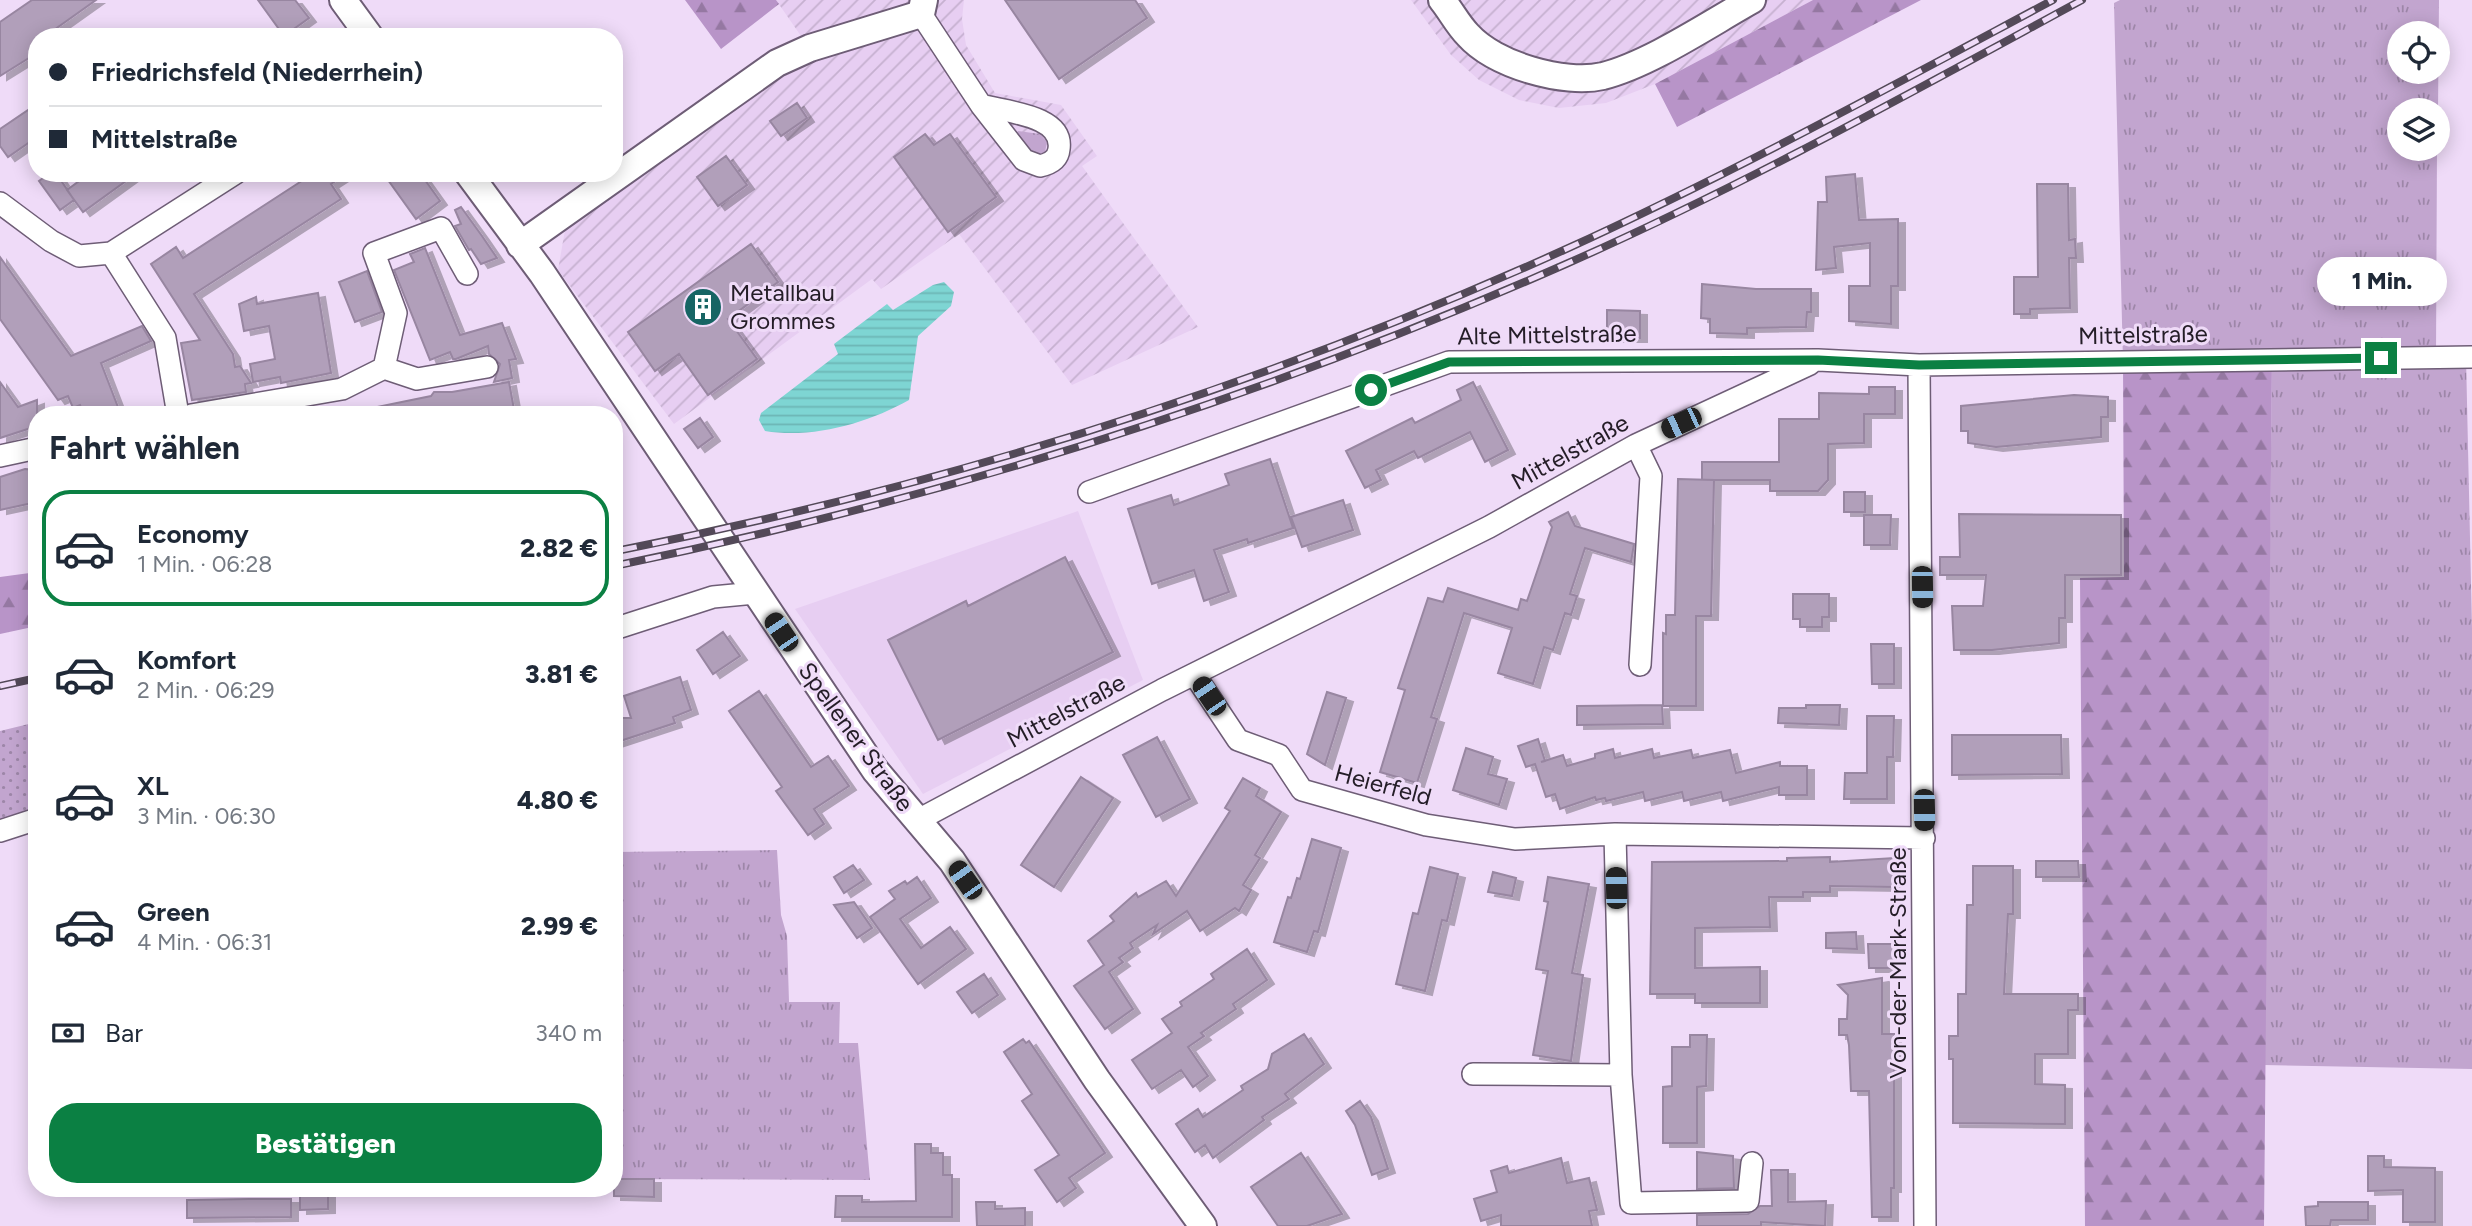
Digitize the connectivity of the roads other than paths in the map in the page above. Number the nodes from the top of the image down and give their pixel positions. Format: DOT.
graph roads {
  1 [pos="343,0"];
  2 [pos="1442,0"];
  3 [pos="1752,0"];
  4 [pos="922,7"];
  5 [pos="363,28"];
  6 [pos="981,105"];
  7 [pos="623,172"];
  8 [pos="222,182"];
  9 [pos="474,182"];
  10 [pos="609,182"];
  11 [pos="0,204"];
  12 [pos="520,245"];
  13 [pos="111,253"];
  14 [pos="467,274"];
  15 [pos="2472,356"];
  16 [pos="1818,360"];
  17 [pos="1919,365"];
  18 [pos="487,367"];
  19 [pos="384,368"];
  20 [pos="176,406"];
  21 [pos="241,406"];
  22 [pos="1636,445"];
  23 [pos="28,450"];
  24 [pos="0,456"];
  25 [pos="1089,492"];
  26 [pos="755,593"];
  27 [pos="623,626"];
  28 [pos="1640,665"];
  29 [pos="1194,674"];
  30 [pos="918,820"];
  31 [pos="28,822"];
  32 [pos="0,831"];
  33 [pos="1615,834"];
  34 [pos="1924,838"];
  35 [pos="1473,1074"];
  36 [pos="1621,1075"];
  37 [pos="1752,1163"];
  38 [pos="1203,1226"];
  39 [pos="1925,1226"];
  1 -- 5 [label="street"];
  2 -- 3 [label="street"];
  4 -- 6 [label="street"];
  4 -- 7 [label="street"];
  8 -- 13 [label="street"];
  9 -- 12 [label="street, Spellener Straße"];
  10 -- 12 [label="street"];
  11 -- 13 [label="street"];
  12 -- 26 [label="street, Spellener Straße"];
  13 -- 20 [label="street"];
  14 -- 19 [label="street"];
  15 -- 17 [label="street, Mittelstraße"];
  16 -- 17 [label="street, Mittelstraße"];
  16 -- 22 [label="street, Mittelstraße"];
  16 -- 25 [label="street, Alte Mittelstraße"];
  17 -- 34 [label="street, Von-der-Mark-Straße"];
  18 -- 19 [label="street"];
  19 -- 21 [label="street"];
  22 -- 28 [label="street"];
  22 -- 29 [label="street, Mittelstraße"];
  23 -- 24 [label="street"];
  26 -- 27 [label="street"];
  26 -- 30 [label="street, Spellener Straße"];
  29 -- 30 [label="street, Mittelstraße"];
  29 -- 33 [label="street, Heierfeld"];
  30 -- 38 [label="street, Spellener Straße"];
  31 -- 32 [label="street"];
  33 -- 34 [label="street, Heierfeld"];
  33 -- 36 [label="street"];
  34 -- 39 [label="street, Von-der-Mark-Straße"];
  35 -- 36 [label="street"];
  36 -- 37 [label="street"];
}
